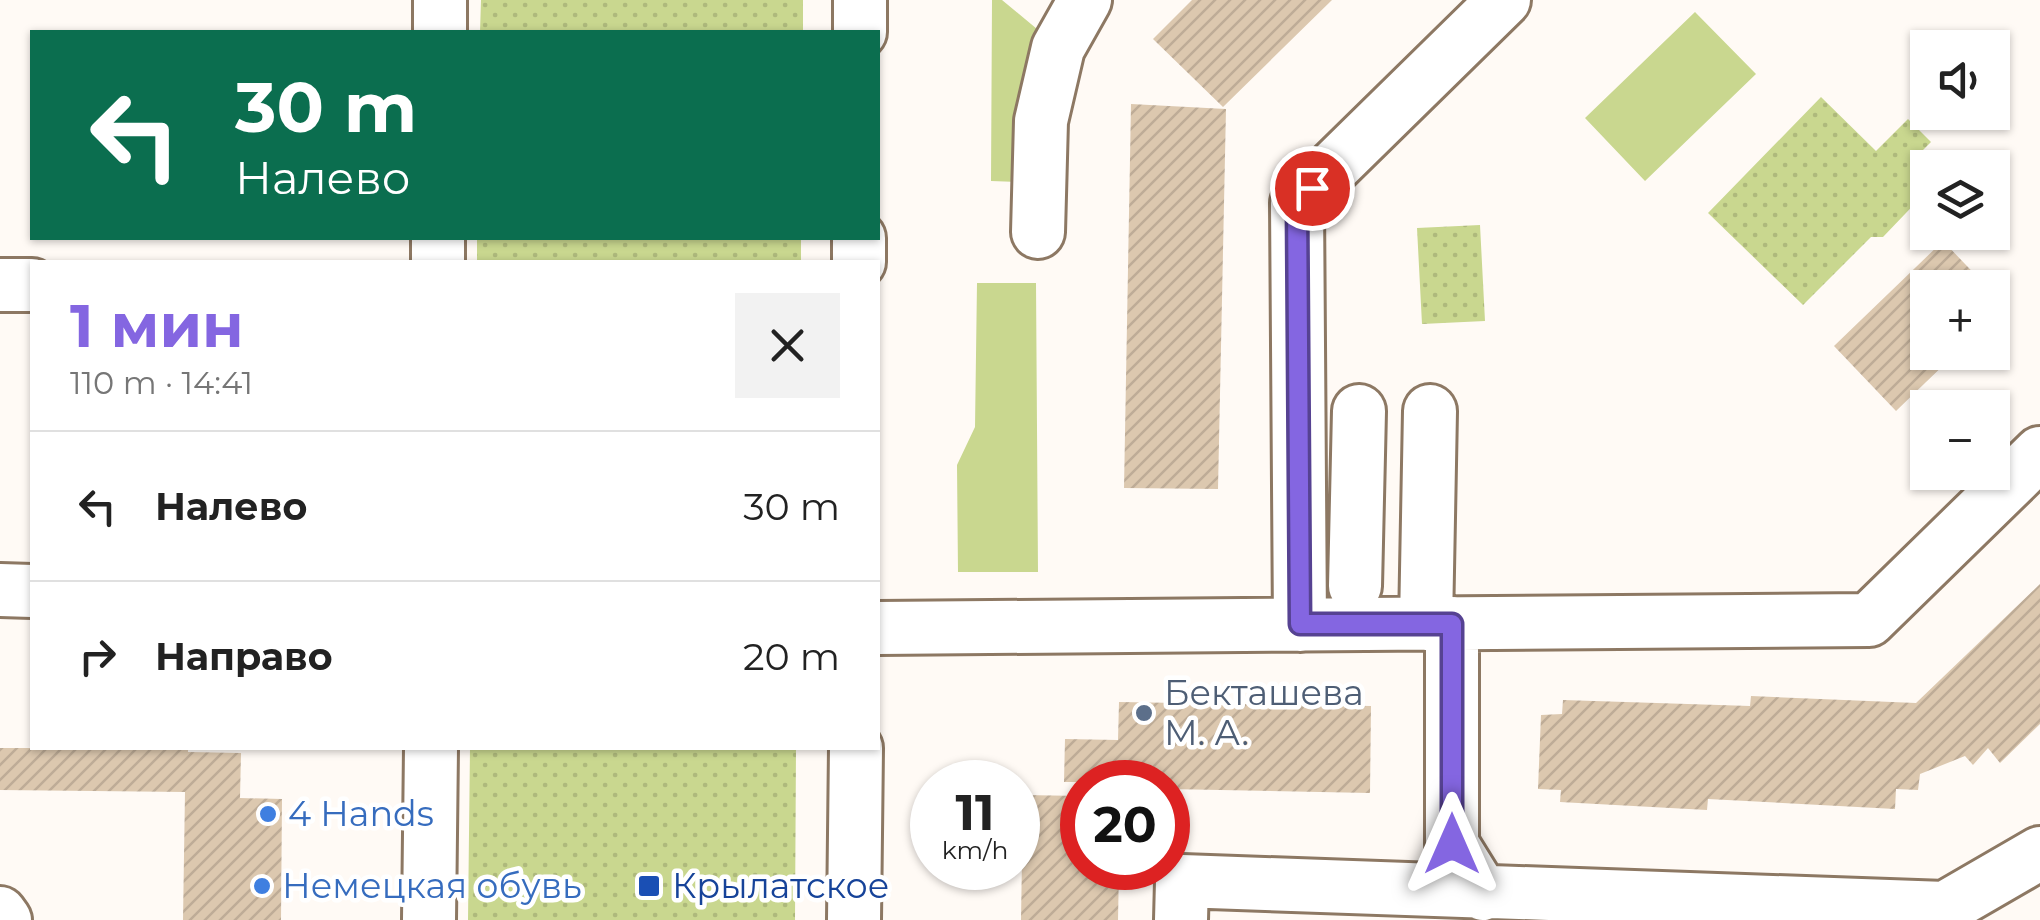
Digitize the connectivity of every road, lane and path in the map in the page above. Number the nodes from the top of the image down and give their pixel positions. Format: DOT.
graph roads {
  1 [pos="440,0"];
  2 [pos="860,0"];
  3 [pos="1085,0"];
  4 [pos="1504,0"];
  5 [pos="440,30"];
  6 [pos="860,30"];
  7 [pos="1038,232"];
  8 [pos="0,285"];
  9 [pos="30,285"];
  10 [pos="1359,411"];
  11 [pos="1430,411"];
  12 [pos="2040,453"];
  13 [pos="1299,516"];
  14 [pos="1356,516"];
  15 [pos="1355,586"];
  16 [pos="0,590"];
  17 [pos="30,591"];
  18 [pos="1300,624"];
  19 [pos="1439,624"];
  20 [pos="880,628"];
  21 [pos="431,750"];
  22 [pos="856,750"];
  23 [pos="2040,853"];
  24 [pos="1483,894"];
  25 [pos="0,913"];
  26 [pos="6,920"];
  27 [pos="429,920"];
  28 [pos="854,920"];
  29 [pos="1181,920"];
  1 -- 5 [label="street"];
  2 -- 6 [label="street"];
  3 -- 7 [label="street"];
  4 -- 13 [label="street"];
  8 -- 9 [label="street"];
  10 -- 14 [label="street"];
  11 -- 19 [label="street"];
  12 -- 19 [label="street"];
  13 -- 14 [label="street"];
  13 -- 18 [label="street"];
  14 -- 15 [label="street"];
  16 -- 17 [label="street"];
  18 -- 19 [label="street"];
  18 -- 20 [label="street"];
  19 -- 24 [label="street"];
  21 -- 27 [label="street"];
  22 -- 28 [label="street"];
  23 -- 24 [label="street"];
  24 -- 29 [label="street"];
  25 -- 26 [label="street"];
}
